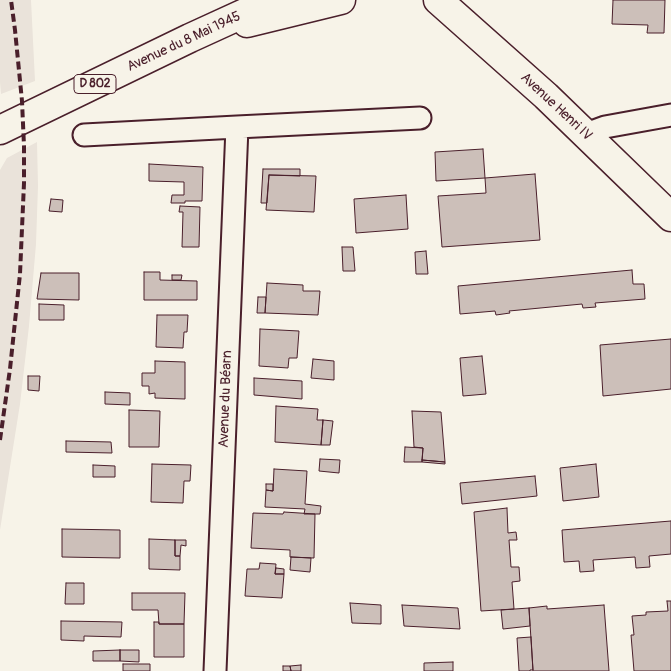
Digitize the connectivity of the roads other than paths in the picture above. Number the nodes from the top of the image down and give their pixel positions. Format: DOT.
graph roads {
  1 [pos="341,0"];
  2 [pos="438,0"];
  3 [pos="263,2"];
  4 [pos="190,38"];
  5 [pos="671,114"];
  6 [pos="420,118"];
  7 [pos="238,127"];
  8 [pos="0,130"];
  9 [pos="586,134"];
  10 [pos="84,135"];
  11 [pos="671,217"];
  12 [pos="215,671"];
  1 -- 4 [label="main road"];
  2 -- 9 [label="main road, Avenue Henri IV"];
  3 -- 4 [label="main road, Avenue du 8 Mai 1945 / D 802"];
  4 -- 8 [label="main road, Avenue du 8 Mai 1945 / D 802"];
  5 -- 9 [label="street"];
  6 -- 7 [label="street"];
  7 -- 10 [label="street"];
  7 -- 12 [label="street, Avenue du Béarn"];
  9 -- 11 [label="main road, Avenue Henri IV"];
}
